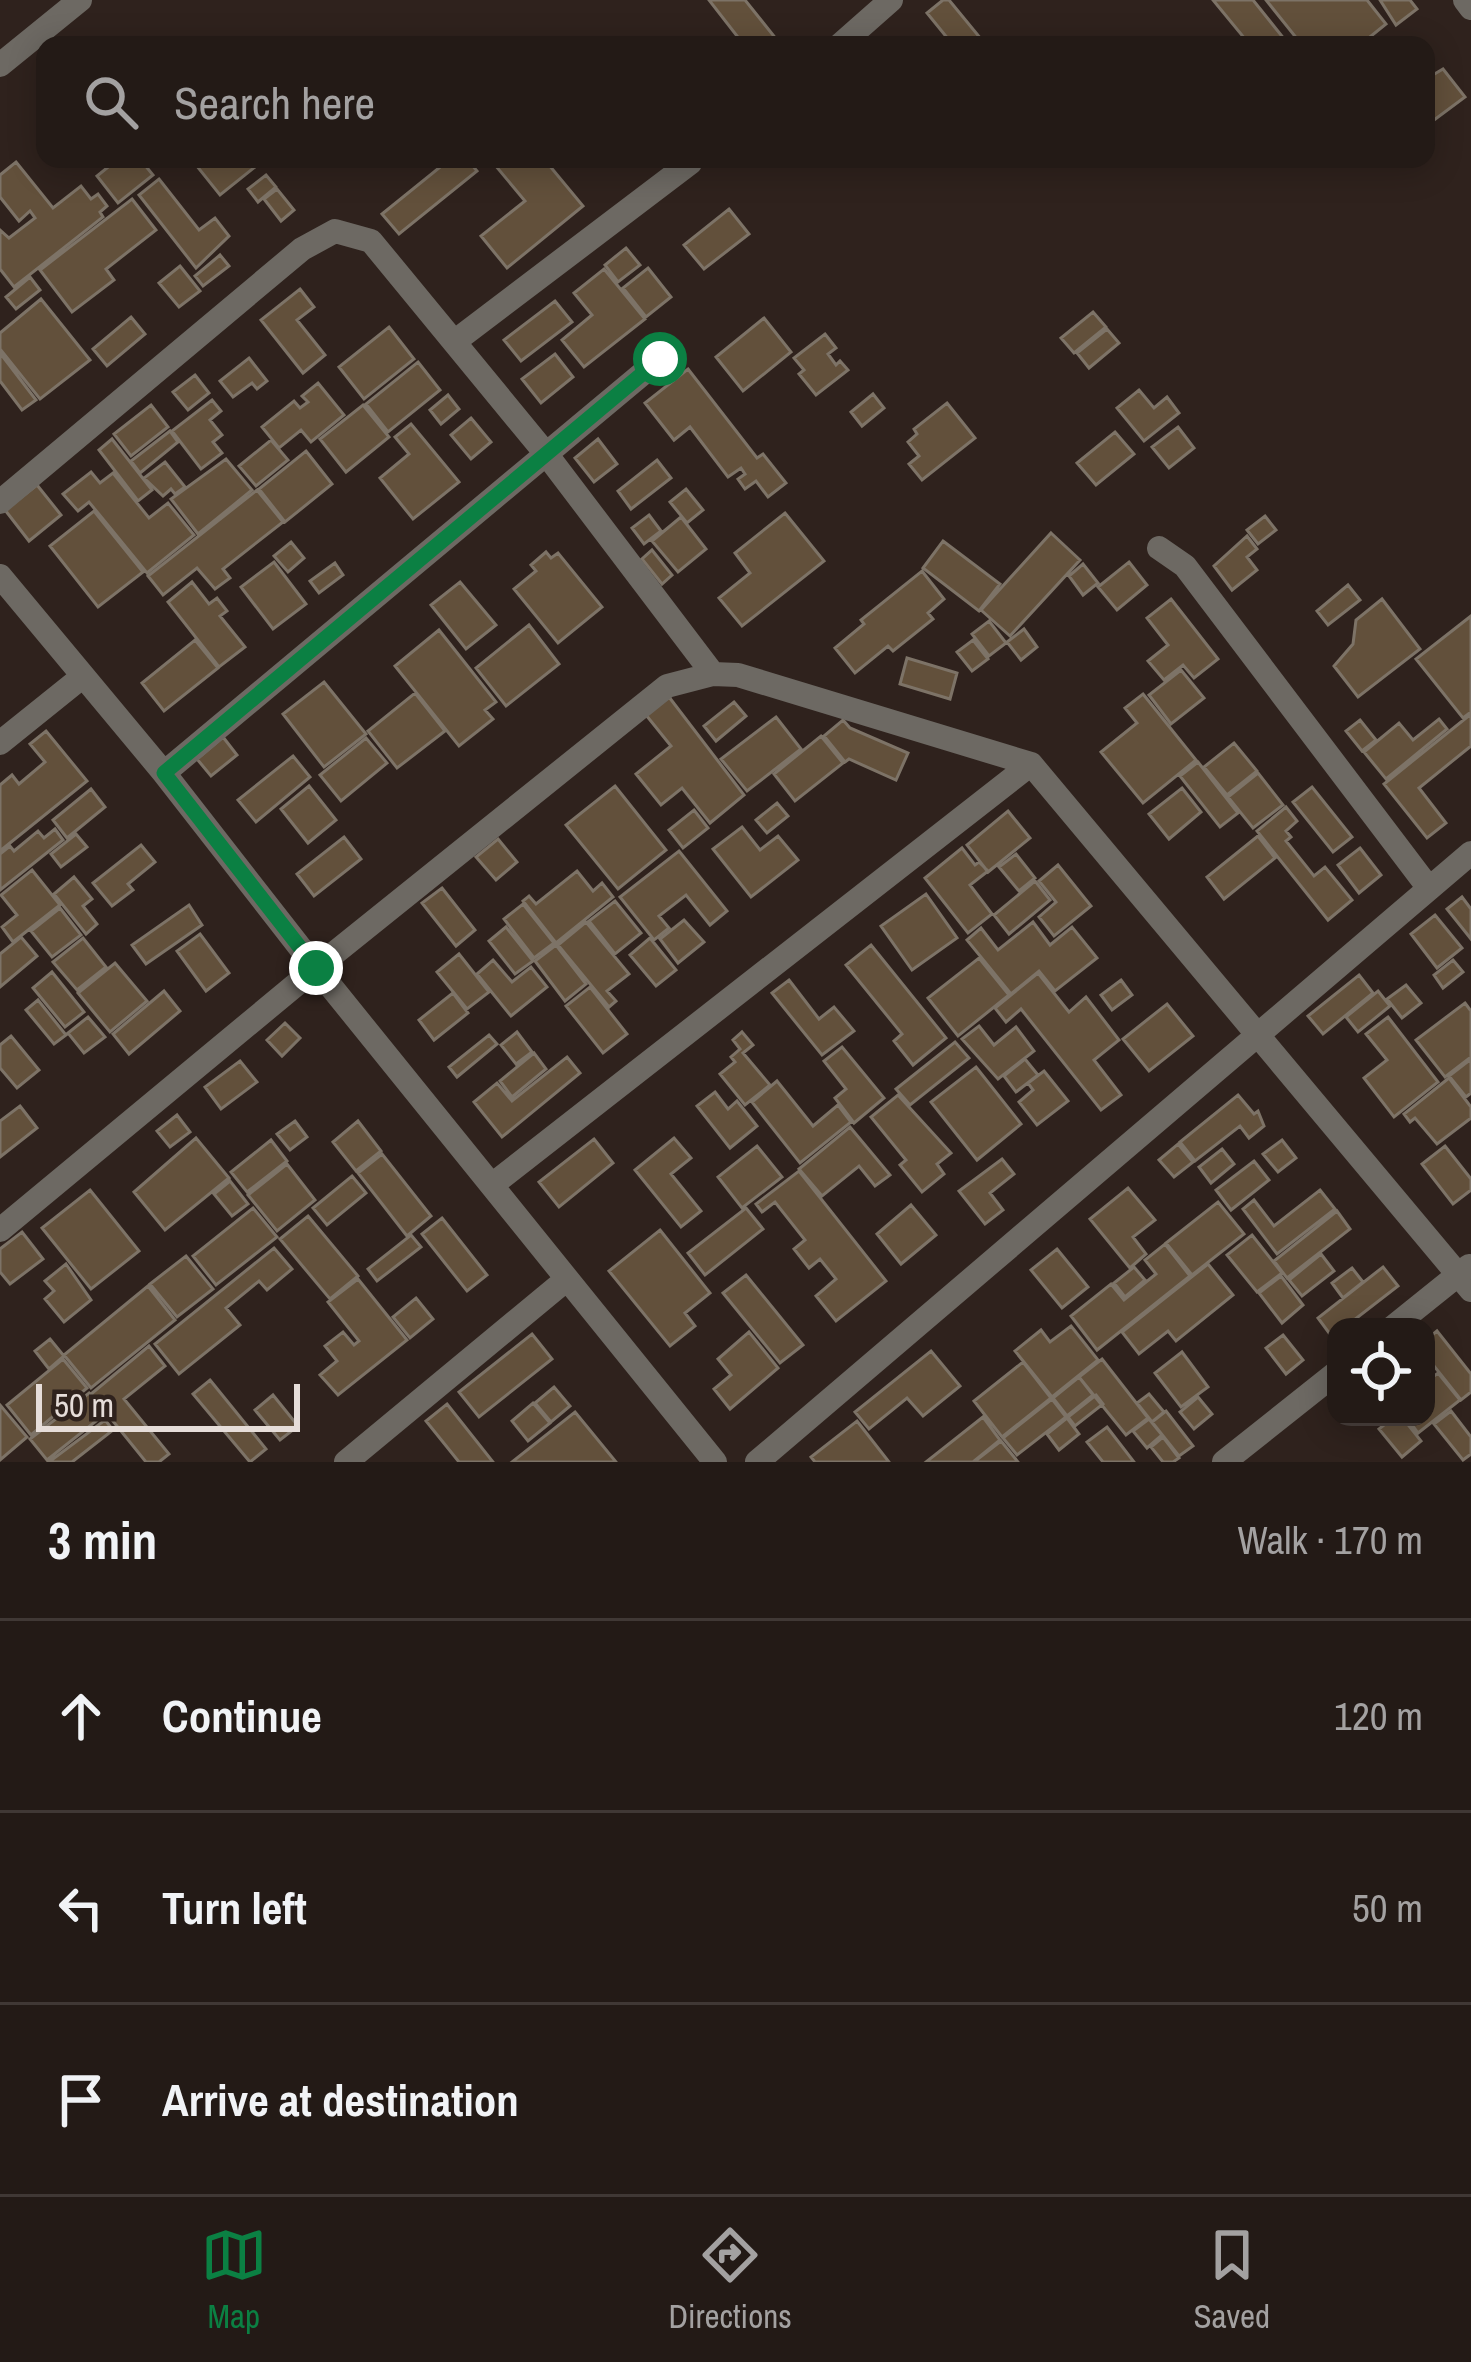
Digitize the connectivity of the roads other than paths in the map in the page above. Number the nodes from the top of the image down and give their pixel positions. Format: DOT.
graph roads {
  1 [pos="80,0"];
  2 [pos="891,0"];
  3 [pos="1465,0"];
  4 [pos="1471,8"];
  5 [pos="850,36"];
  6 [pos="0,65"];
  7 [pos="683,168"];
  8 [pos="454,342"];
  9 [pos="660,359"];
  10 [pos="547,455"];
  11 [pos="0,502"];
  12 [pos="1159,548"];
  13 [pos="0,576"];
  14 [pos="713,674"];
  15 [pos="82,677"];
  16 [pos="0,743"];
  17 [pos="1031,764"];
  18 [pos="164,773"];
  19 [pos="1471,853"];
  20 [pos="1428,887"];
  21 [pos="316,968"];
  22 [pos="1260,1036"];
  23 [pos="492,1185"];
  24 [pos="0,1230"];
  25 [pos="1467,1276"];
  26 [pos="567,1279"];
  27 [pos="1406,1318"];
  28 [pos="1327,1379"];
  29 [pos="346,1462"];
  30 [pos="715,1462"];
  31 [pos="757,1462"];
  32 [pos="1224,1462"];
  1 -- 6 [label="street"];
  2 -- 5 [label="street"];
  3 -- 4 [label="street"];
  7 -- 8 [label="street"];
  8 -- 10 [label="street"];
  8 -- 11 [label="street"];
  9 -- 10 [label="street"];
  10 -- 14 [label="street"];
  10 -- 18 [label="street"];
  12 -- 20 [label="street"];
  13 -- 15 [label="street"];
  14 -- 17 [label="street"];
  14 -- 21 [label="street"];
  15 -- 16 [label="street"];
  15 -- 18 [label="street"];
  17 -- 22 [label="street"];
  17 -- 23 [label="street"];
  18 -- 21 [label="street"];
  19 -- 20 [label="street"];
  20 -- 22 [label="street"];
  21 -- 23 [label="street"];
  21 -- 24 [label="street"];
  22 -- 25 [label="street"];
  22 -- 31 [label="street"];
  23 -- 26 [label="street"];
  25 -- 27 [label="street"];
  26 -- 29 [label="street"];
  26 -- 30 [label="street"];
  28 -- 32 [label="street"];
}
